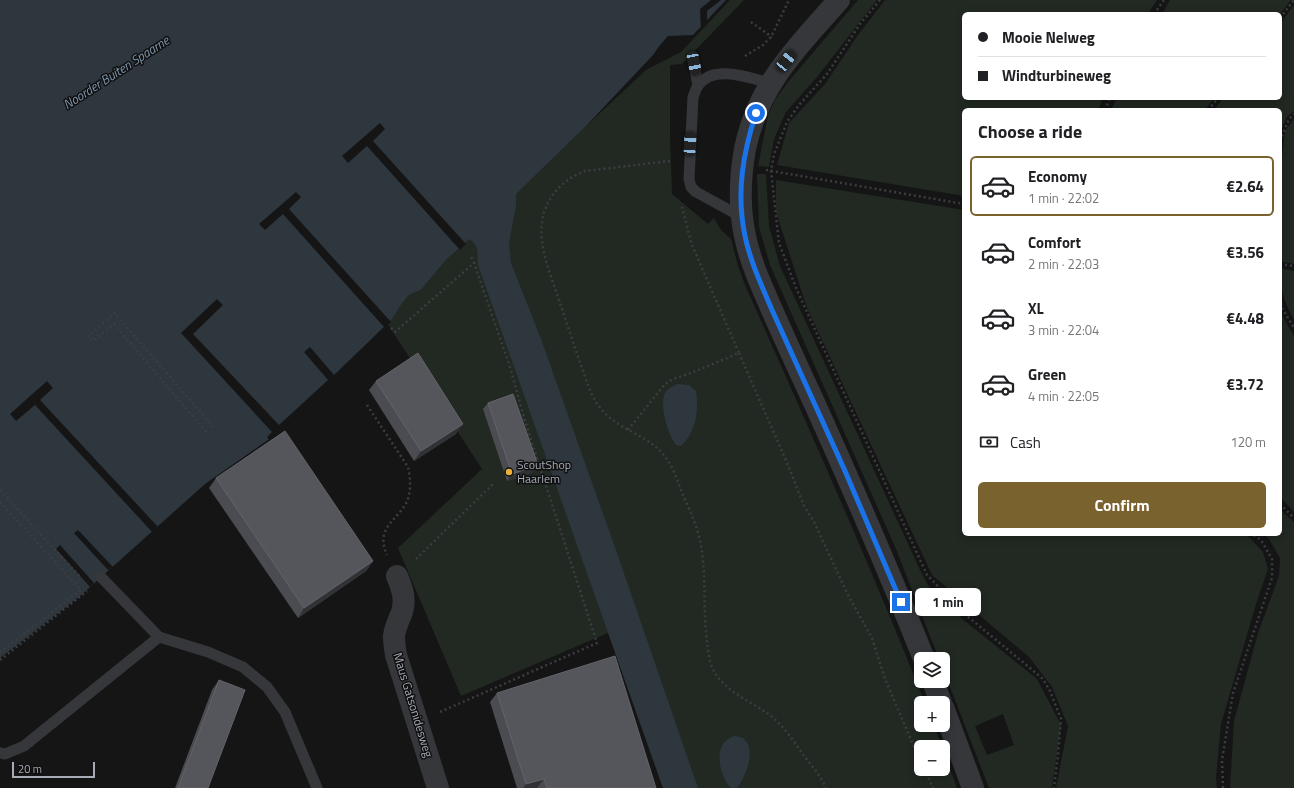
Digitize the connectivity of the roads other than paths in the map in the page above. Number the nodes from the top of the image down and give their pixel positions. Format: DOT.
graph roads {
  1 [pos="839,0"];
  2 [pos="694,63"];
  3 [pos="770,83"];
  4 [pos="698,86"];
  5 [pos="742,217"];
  6 [pos="397,576"];
  7 [pos="101,577"];
  8 [pos="159,637"];
  9 [pos="921,652"];
  10 [pos="950,726"];
  11 [pos="0,753"];
  12 [pos="317,788"];
  13 [pos="438,788"];
  14 [pos="973,788"];
  1 -- 3 [label="street"];
  2 -- 4 [label="lane"];
  3 -- 4 [label="lane"];
  3 -- 5 [label="street"];
  4 -- 5 [label="lane"];
  5 -- 9 [label="street"];
  6 -- 13 [label="street, Maus Gatsonidesweg"];
  7 -- 8 [label="lane"];
  8 -- 11 [label="lane"];
  8 -- 12 [label="lane"];
  10 -- 14 [label="street"];
}
